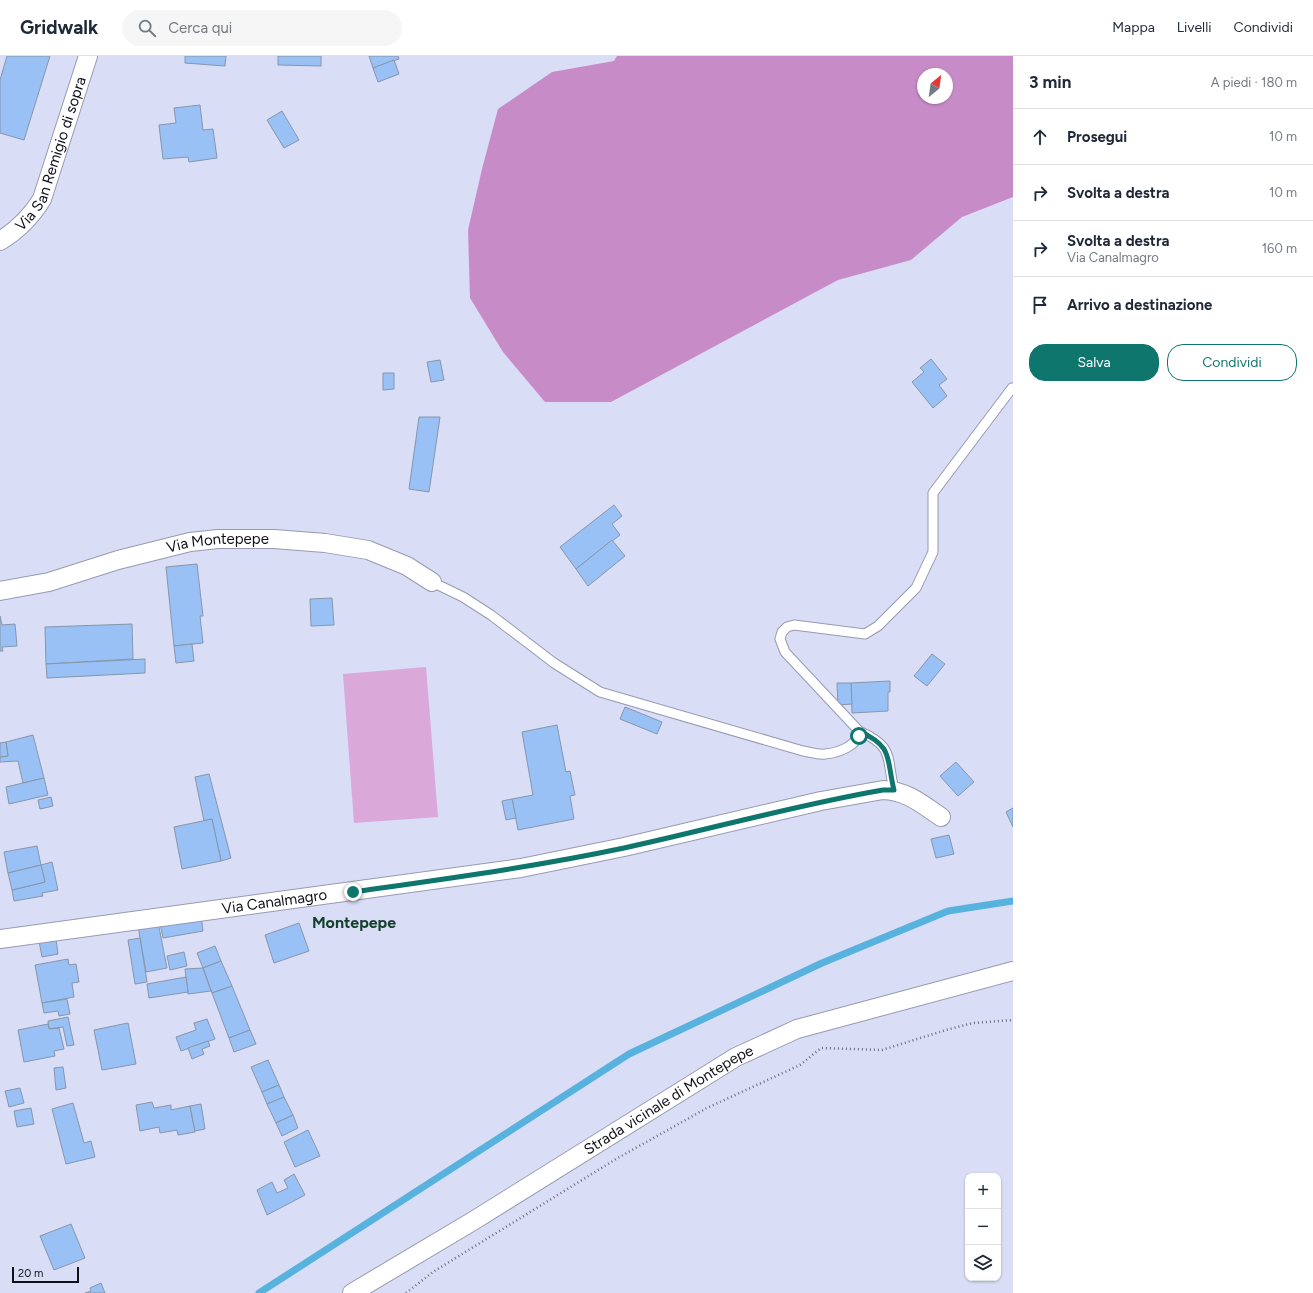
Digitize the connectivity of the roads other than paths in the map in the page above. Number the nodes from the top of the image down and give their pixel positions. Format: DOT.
graph roads {
  1 [pos="88,56"];
  2 [pos="0,241"];
  3 [pos="1012,388"];
  4 [pos="432,582"];
  5 [pos="0,591"];
  6 [pos="859,731"];
  7 [pos="894,790"];
  8 [pos="941,817"];
  9 [pos="0,939"];
  10 [pos="1013,971"];
  11 [pos="352,1293"];
  1 -- 2 [label="street, Via San Remigio di sopra"];
  3 -- 6 [label="lane"];
  4 -- 5 [label="street, Via Montepepe"];
  4 -- 6 [label="lane"];
  6 -- 7 [label="lane"];
  7 -- 8 [label="street, Via Canalmagro"];
  7 -- 9 [label="street, Via Canalmagro"];
  10 -- 11 [label="street, Strada vicinale di Montepepe"];
}
